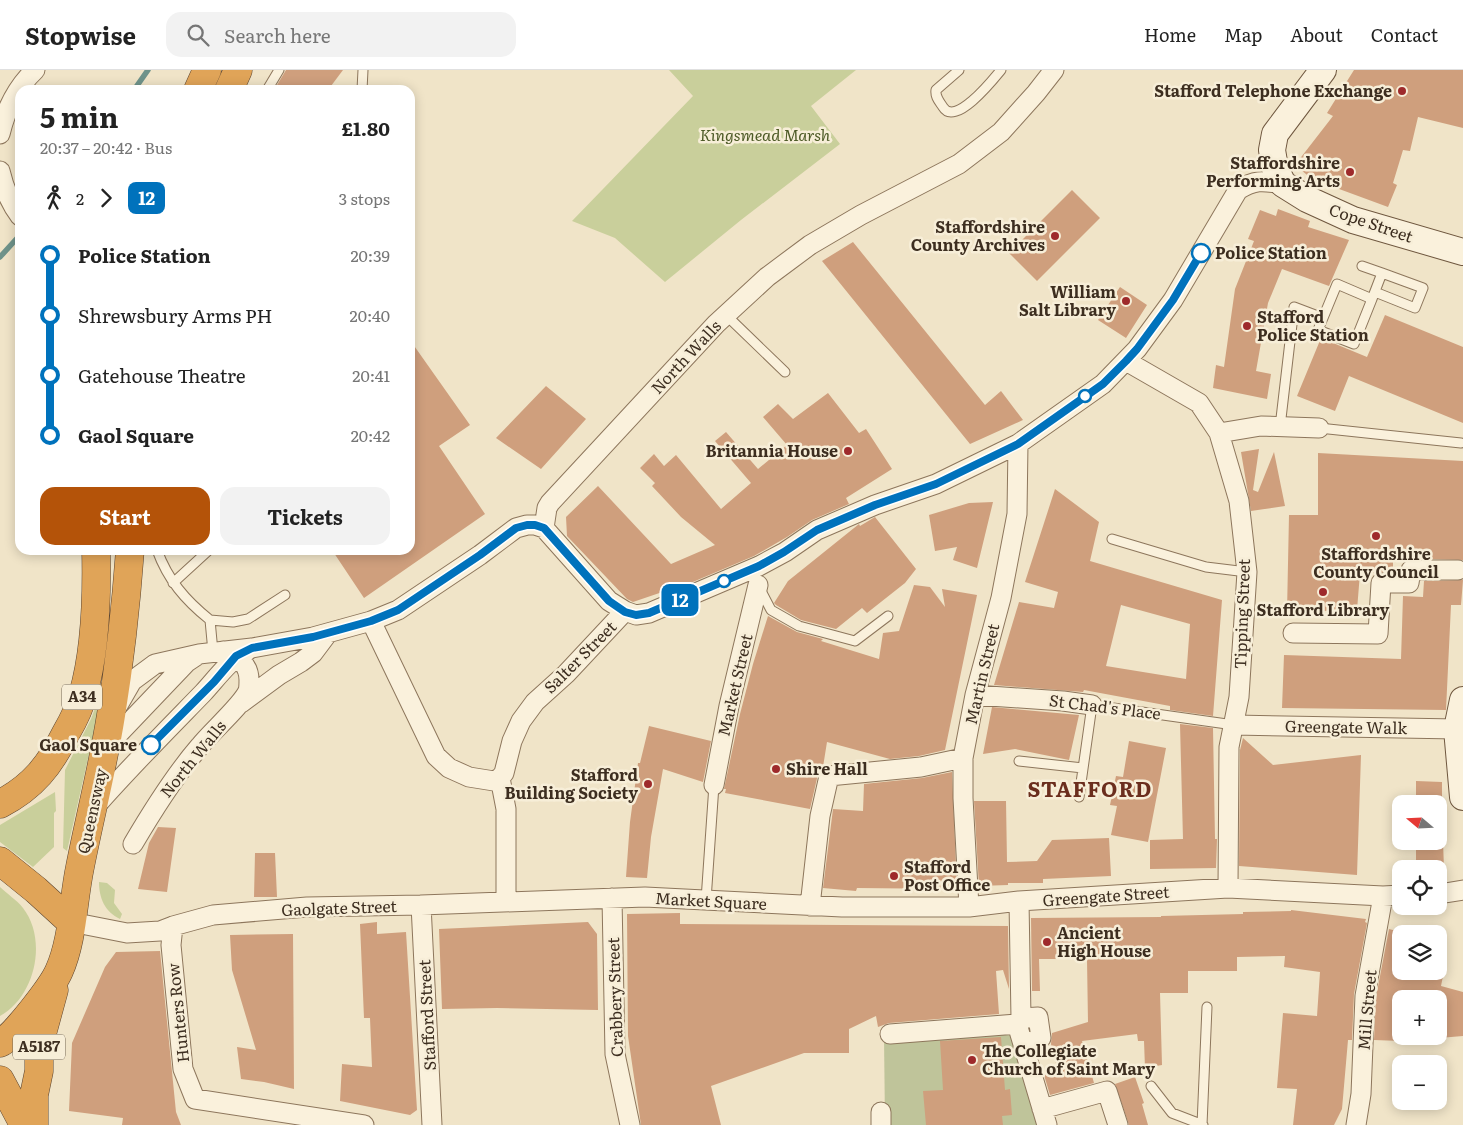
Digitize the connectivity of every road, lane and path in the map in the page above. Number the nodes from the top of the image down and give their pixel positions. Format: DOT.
graph roads {
  1 [pos="34,70"];
  2 [pos="207,70"];
  3 [pos="238,70"];
  4 [pos="279,70"];
  5 [pos="364,70"];
  6 [pos="959,70"];
  7 [pos="1001,70"];
  8 [pos="1054,70"];
  9 [pos="1323,70"];
  10 [pos="22,85"];
  11 [pos="200,85"];
  12 [pos="232,85"];
  13 [pos="270,85"];
  14 [pos="362,85"];
  15 [pos="15,93"];
  16 [pos="0,134"];
  17 [pos="0,171"];
  18 [pos="1283,184"];
  19 [pos="15,209"];
  20 [pos="1463,252"];
  21 [pos="1362,266"];
  22 [pos="1382,273"];
  23 [pos="1374,295"];
  24 [pos="726,314"];
  25 [pos="1323,318"];
  26 [pos="1126,361"];
  27 [pos="785,372"];
  28 [pos="1280,427"];
  29 [pos="1319,428"];
  30 [pos="1219,433"];
  31 [pos="1461,443"];
  32 [pos="1018,444"];
  33 [pos="544,528"];
  34 [pos="1112,540"];
  35 [pos="96,555"];
  36 [pos="130,555"];
  37 [pos="159,555"];
  38 [pos="204,555"];
  39 [pos="1458,570"];
  40 [pos="1247,572"];
  41 [pos="759,576"];
  42 [pos="173,584"];
  43 [pos="285,595"];
  44 [pos="625,612"];
  45 [pos="888,616"];
  46 [pos="210,620"];
  47 [pos="371,621"];
  48 [pos="328,633"];
  49 [pos="1293,633"];
  50 [pos="225,652"];
  51 [pos="975,695"];
  52 [pos="1463,700"];
  53 [pos="1092,705"];
  54 [pos="236,706"];
  55 [pos="111,717"];
  56 [pos="1234,725"];
  57 [pos="1457,729"];
  58 [pos="104,749"];
  59 [pos="963,758"];
  60 [pos="1020,761"];
  61 [pos="1083,768"];
  62 [pos="500,778"];
  63 [pos="714,785"];
  64 [pos="1080,797"];
  65 [pos="1463,797"];
  66 [pos="0,804"];
  67 [pos="93,808"];
  68 [pos="132,844"];
  69 [pos="0,861"];
  70 [pos="1228,888"];
  71 [pos="1463,890"];
  72 [pos="1447,893"];
  73 [pos="1392,896"];
  74 [pos="612,898"];
  75 [pos="706,900"];
  76 [pos="1019,901"];
  77 [pos="506,902"];
  78 [pos="421,905"];
  79 [pos="810,906"];
  80 [pos="969,907"];
  81 [pos="70,922"];
  82 [pos="173,926"];
  83 [pos="59,972"];
  84 [pos="1207,1007"];
  85 [pos="1019,1021"];
  86 [pos="890,1034"];
  87 [pos="0,1043"];
  88 [pos="0,1080"];
  89 [pos="1151,1086"];
  90 [pos="1045,1117"];
  91 [pos="1185,1121"];
  92 [pos="24,1125"];
  93 [pos="34,1125"];
  94 [pos="364,1125"];
  95 [pos="432,1125"];
  96 [pos="630,1125"];
  97 [pos="1118,1125"];
  98 [pos="1202,1125"];
  99 [pos="1356,1125"];
  1 -- 10 [label="street"];
  2 -- 11 [label="highway"];
  3 -- 12 [label="highway"];
  4 -- 13 [label="lane"];
  5 -- 14 [label="lane"];
  6 -- 7 [label="lane"];
  8 -- 24 [label="street, North Walls"];
  9 -- 18 [label="street"];
  15 -- 16 [label="street"];
  17 -- 19 [label="street"];
  18 -- 20 [label="street, Cope Street"];
  18 -- 26 [label="street, Salter Street"];
  21 -- 22 [label="lane"];
  22 -- 23 [label="lane"];
  22 -- 23 [label="lane"];
  23 -- 25 [label="lane"];
  23 -- 25 [label="lane"];
  24 -- 27 [label="lane"];
  24 -- 33 [label="street, North Walls"];
  25 -- 28 [label="lane"];
  26 -- 30 [label="street, Tipping Street"];
  26 -- 32 [label="street, Salter Street"];
  28 -- 29 [label="street"];
  28 -- 30 [label="street"];
  29 -- 31 [label="lane"];
  30 -- 40 [label="street, Tipping Street"];
  32 -- 41 [label="street, Salter Street"];
  32 -- 51 [label="street, Martin Street"];
  33 -- 44 [label="street"];
  33 -- 47 [label="street"];
  34 -- 40 [label="lane"];
  35 -- 66 [label="highway, A34"];
  36 -- 55 [label="highway, Queensway / A34"];
  37 -- 42 [label="lane"];
  38 -- 42 [label="lane"];
  39 -- 49 [label="street"];
  40 -- 56 [label="street, Tipping Street"];
  41 -- 44 [label="street, Salter Street"];
  41 -- 45 [label="lane"];
  41 -- 63 [label="street, Market Street"];
  42 -- 46 [label="lane"];
  43 -- 46 [label="lane"];
  44 -- 62 [label="street, Salter Street"];
  46 -- 50 [label="lane"];
  47 -- 48 [label="street"];
  47 -- 62 [label="street"];
  48 -- 50 [label="street"];
  48 -- 54 [label="street, North Walls"];
  50 -- 54 [label="street, North Walls"];
  50 -- 55 [label="street"];
  50 -- 58 [label="street"];
  50 -- 67 [label="street"];
  51 -- 53 [label="street, St Chad's Place"];
  51 -- 59 [label="street, Martin Street"];
  52 -- 57 [label="street"];
  53 -- 56 [label="lane, St Chad's Place"];
  53 -- 61 [label="lane"];
  54 -- 68 [label="street, North Walls"];
  55 -- 58 [label="highway, Queensway / A34"];
  56 -- 57 [label="street, Greengate Walk"];
  56 -- 70 [label="street, Tipping Street"];
  57 -- 65 [label="street"];
  58 -- 67 [label="highway, Queensway / A34"];
  59 -- 79 [label="street"];
  59 -- 80 [label="street, Martin Street"];
  60 -- 61 [label="lane"];
  61 -- 64 [label="lane"];
  62 -- 77 [label="street"];
  63 -- 75 [label="lane"];
  67 -- 81 [label="highway, Queensway / A34"];
  69 -- 81 [label="highway"];
  70 -- 73 [label="street, Greengate Street"];
  70 -- 76 [label="street, Greengate Street"];
  71 -- 72 [label="street"];
  73 -- 99 [label="street, Mill Street"];
  74 -- 75 [label="street, Market Square"];
  74 -- 77 [label="street, Gaolgate Street"];
  74 -- 96 [label="street, Crabbery Street"];
  75 -- 79 [label="street, Market Square"];
  76 -- 80 [label="street, Greengate Street"];
  76 -- 85 [label="street"];
  77 -- 78 [label="street, Gaolgate Street"];
  78 -- 82 [label="street, Gaolgate Street"];
  78 -- 95 [label="street, Stafford Street"];
  79 -- 80 [label="street, Greengate Street"];
  81 -- 82 [label="street, Gaolgate Street"];
  81 -- 83 [label="highway, Queensway"];
  82 -- 94 [label="street, Hunters Row"];
  83 -- 87 [label="highway"];
  83 -- 93 [label="highway, A5187"];
  84 -- 98 [label="lane"];
  85 -- 86 [label="street"];
  85 -- 90 [label="street"];
  88 -- 92 [label="highway, A5187"];
  89 -- 91 [label="lane"];
  90 -- 97 [label="street"];
  91 -- 98 [label="lane"];
}
